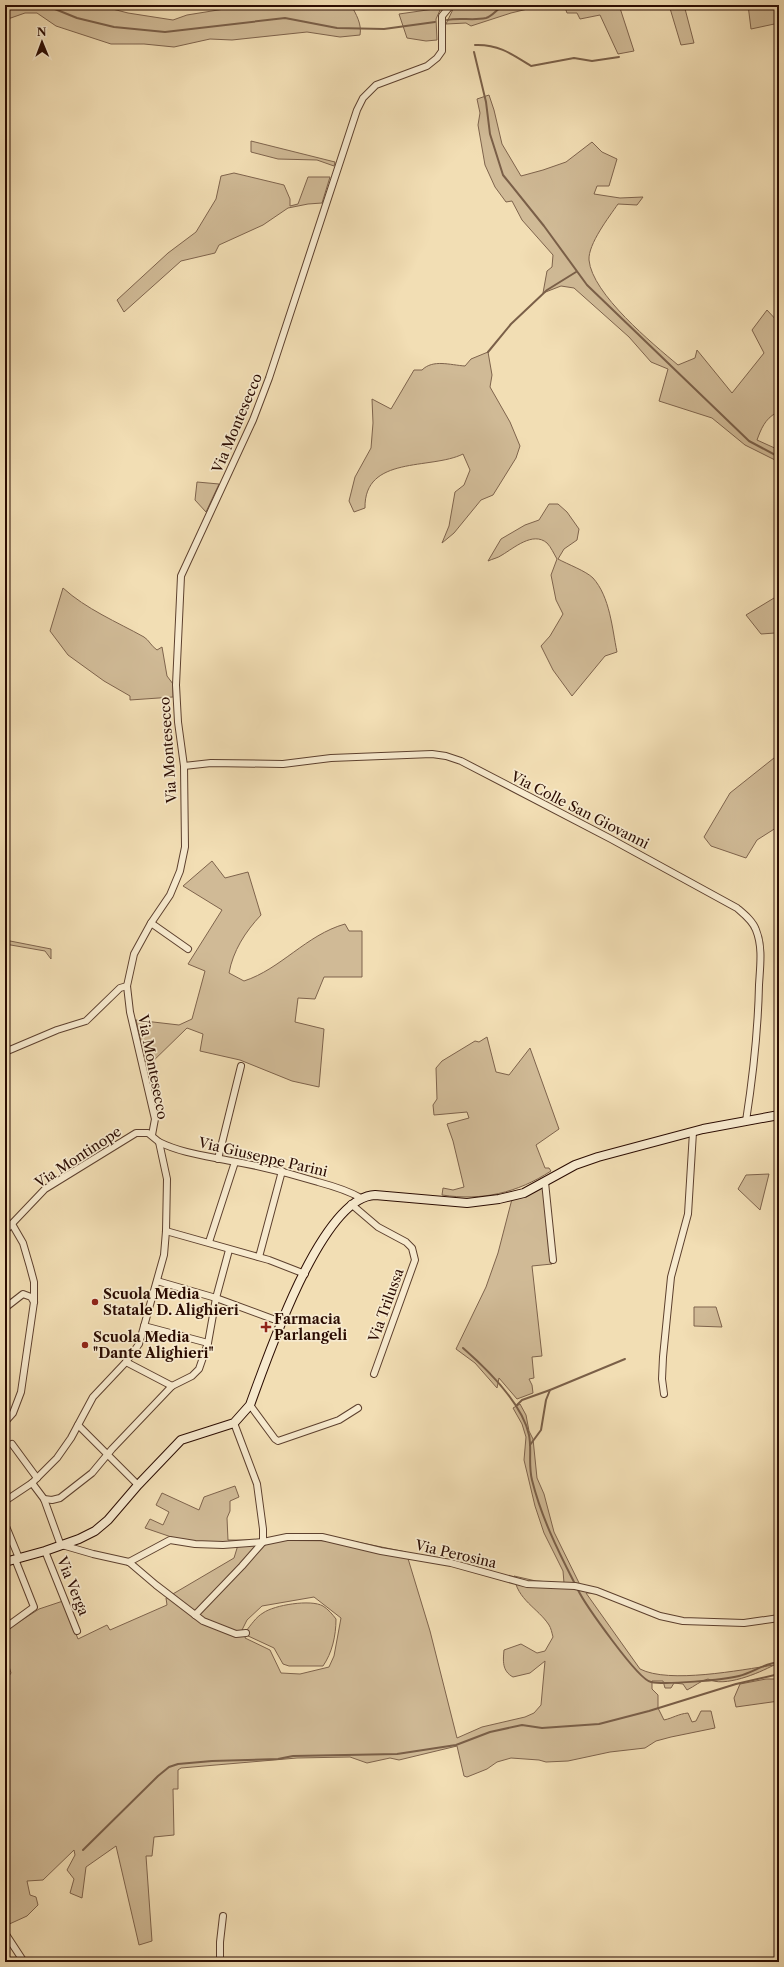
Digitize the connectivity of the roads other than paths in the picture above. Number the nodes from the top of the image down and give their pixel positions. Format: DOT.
graph roads {
  1 [pos="451,5"];
  2 [pos="184,766"];
  3 [pos="151,922"];
  4 [pos="188,949"];
  5 [pos="127,986"];
  6 [pos="5,1052"];
  7 [pos="241,1066"];
  8 [pos="779,1115"];
  9 [pos="746,1121"];
  10 [pos="693,1132"];
  11 [pos="152,1135"];
  12 [pos="160,1142"];
  13 [pos="218,1159"];
  14 [pos="234,1162"];
  15 [pos="282,1171"];
  16 [pos="545,1182"];
  17 [pos="361,1198"];
  18 [pos="351,1204"];
  19 [pos="12,1224"];
  20 [pos="5,1231"];
  21 [pos="166,1231"];
  22 [pos="209,1242"];
  23 [pos="229,1250"];
  24 [pos="259,1257"];
  25 [pos="553,1260"];
  26 [pos="305,1274"];
  27 [pos="157,1281"];
  28 [pos="34,1286"];
  29 [pos="23,1294"];
  30 [pos="216,1298"];
  31 [pos="34,1302"];
  32 [pos="5,1308"];
  33 [pos="281,1322"];
  34 [pos="144,1326"];
  35 [pos="208,1343"];
  36 [pos="126,1362"];
  37 [pos="374,1374"];
  38 [pos="172,1386"];
  39 [pos="664,1394"];
  40 [pos="250,1405"];
  41 [pos="358,1408"];
  42 [pos="5,1422"];
  43 [pos="234,1423"];
  44 [pos="78,1425"];
  45 [pos="12,1444"];
  46 [pos="107,1454"];
  47 [pos="37,1478"];
  48 [pos="32,1483"];
  49 [pos="138,1485"];
  50 [pos="44,1499"];
  51 [pos="5,1501"];
  52 [pos="5,1524"];
  53 [pos="263,1542"];
  54 [pos="61,1546"];
  55 [pos="46,1551"];
  56 [pos="17,1559"];
  57 [pos="5,1562"];
  58 [pos="129,1562"];
  59 [pos="196,1615"];
  60 [pos="779,1618"];
  61 [pos="5,1628"];
  62 [pos="77,1631"];
  63 [pos="246,1633"];
  64 [pos="223,1916"];
  65 [pos="5,1933"];
  66 [pos="24,1962"];
  67 [pos="220,1962"];
  1 -- 2 [label="street, Via Montesecco"];
  2 -- 3 [label="street, Via Montesecco"];
  2 -- 9 [label="street, Via Colle San Giovanni"];
  3 -- 4 [label="street"];
  3 -- 5 [label="street, Via Montesecco"];
  5 -- 6 [label="street"];
  5 -- 11 [label="street, Via Montesecco"];
  7 -- 13 [label="street"];
  8 -- 9 [label="main road"];
  9 -- 10 [label="main road"];
  10 -- 16 [label="main road"];
  10 -- 39 [label="street"];
  11 -- 12 [label="street, Via Montesecco"];
  11 -- 19 [label="street, Via Montinope"];
  12 -- 13 [label="street, Via Giuseppe Parini"];
  12 -- 21 [label="street"];
  13 -- 14 [label="street, Via Giuseppe Parini"];
  14 -- 15 [label="street, Via Giuseppe Parini"];
  14 -- 22 [label="street"];
  15 -- 17 [label="street, Via Giuseppe Parini"];
  15 -- 24 [label="street"];
  16 -- 17 [label="main road"];
  16 -- 25 [label="street"];
  17 -- 18 [label="main road"];
  18 -- 26 [label="main road"];
  18 -- 37 [label="street, Via Trilussa"];
  19 -- 20 [label="street, Via Montinope"];
  19 -- 28 [label="street"];
  21 -- 22 [label="street"];
  21 -- 27 [label="street"];
  22 -- 23 [label="street"];
  23 -- 24 [label="street"];
  23 -- 30 [label="street"];
  24 -- 26 [label="street"];
  26 -- 33 [label="main road"];
  27 -- 30 [label="street"];
  27 -- 34 [label="street"];
  28 -- 29 [label="street"];
  28 -- 31 [label="street"];
  29 -- 31 [label="street"];
  29 -- 32 [label="street"];
  30 -- 33 [label="street"];
  30 -- 35 [label="street"];
  31 -- 42 [label="street"];
  33 -- 40 [label="main road"];
  34 -- 35 [label="street"];
  34 -- 36 [label="street"];
  35 -- 38 [label="street"];
  36 -- 38 [label="street"];
  36 -- 44 [label="street"];
  38 -- 46 [label="street"];
  40 -- 41 [label="street"];
  40 -- 43 [label="main road"];
  43 -- 49 [label="main road"];
  43 -- 53 [label="street"];
  44 -- 46 [label="street"];
  44 -- 47 [label="street"];
  45 -- 47 [label="street"];
  46 -- 49 [label="street"];
  46 -- 50 [label="street"];
  47 -- 48 [label="street"];
  48 -- 50 [label="street"];
  48 -- 51 [label="street"];
  49 -- 54 [label="main road"];
  50 -- 54 [label="street"];
  52 -- 56 [label="street"];
  53 -- 58 [label="street, Via Perosina"];
  53 -- 59 [label="street"];
  53 -- 60 [label="street, Via Perosina"];
  54 -- 55 [label="main road"];
  54 -- 58 [label="street"];
  55 -- 56 [label="main road"];
  55 -- 62 [label="street, Via Verga"];
  56 -- 57 [label="main road"];
  56 -- 61 [label="street"];
  58 -- 59 [label="street"];
  59 -- 63 [label="street"];
  64 -- 67 [label="street"];
  65 -- 66 [label="street"];
}
